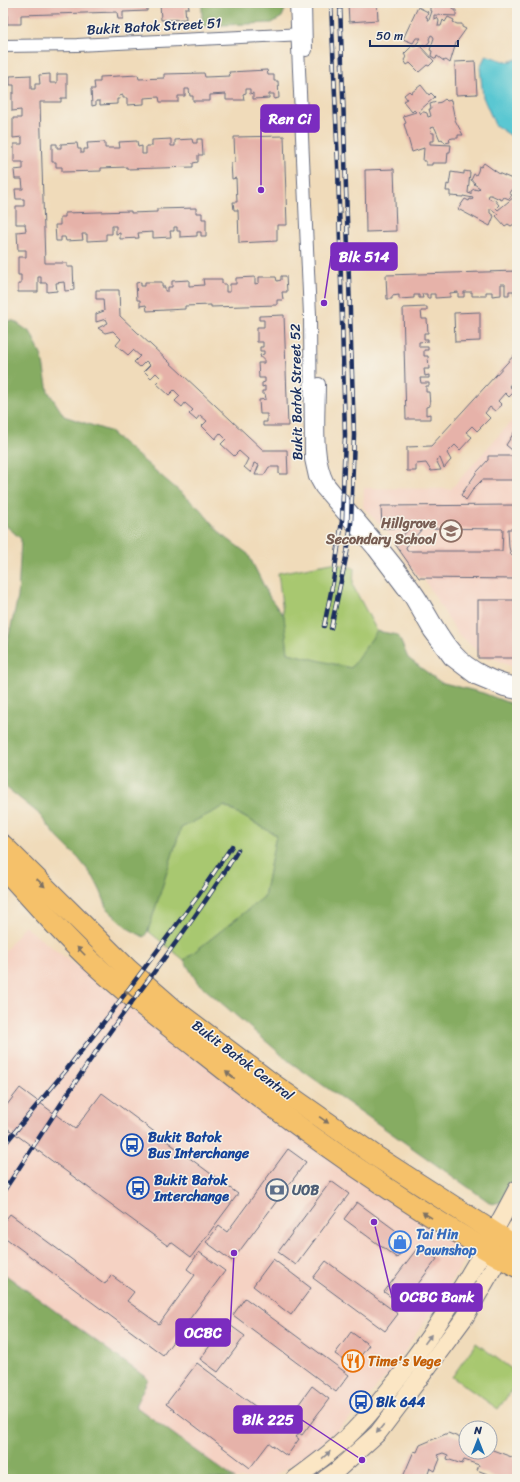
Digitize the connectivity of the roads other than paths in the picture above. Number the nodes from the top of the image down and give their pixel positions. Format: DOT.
graph roads {
  1 [pos="296,3"];
  2 [pos="305,3"];
  3 [pos="301,34"];
  4 [pos="3,46"];
  5 [pos="517,684"];
  6 [pos="517,693"];
  7 [pos="3,845"];
  8 [pos="3,868"];
  9 [pos="517,1189"];
  10 [pos="503,1242"];
  11 [pos="517,1268"];
  12 [pos="295,1479"];
  13 [pos="325,1479"];
  1 -- 3 [label="street, Bukit Batok Street 52"];
  2 -- 3 [label="street, Bukit Batok Street 52"];
  3 -- 4 [label="street, Bukit Batok Street 51"];
  3 -- 5 [label="street, Bukit Batok Street 52"];
  3 -- 6 [label="street, Bukit Batok Street 52"];
  7 -- 10 [label="main road, Bukit Batok Central, one-way"];
  10 -- 8 [label="main road, Bukit Batok Central, one-way"];
  9 -- 10 [label="main road"];
  10 -- 11 [label="main road"];
  12 -- 10 [label="main road, one-way"];
  10 -- 13 [label="main road, one-way"];
}
